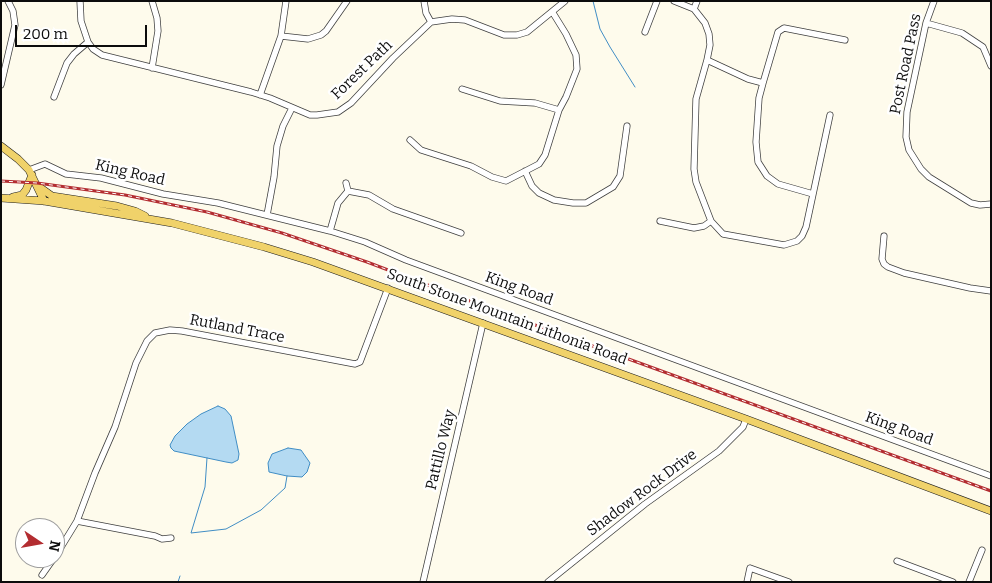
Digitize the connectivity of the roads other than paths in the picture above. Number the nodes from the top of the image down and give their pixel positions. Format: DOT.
graph roads {
  1 [pos="8,1"];
  2 [pos="80,1"];
  3 [pos="152,1"];
  4 [pos="286,1"];
  5 [pos="347,1"];
  6 [pos="424,1"];
  7 [pos="566,1"];
  8 [pos="657,1"];
  9 [pos="674,1"];
  10 [pos="697,1"];
  11 [pos="934,1"];
  12 [pos="694,9"];
  13 [pos="553,13"];
  14 [pos="431,22"];
  15 [pos="926,23"];
  16 [pos="645,32"];
  17 [pos="281,36"];
  18 [pos="844,40"];
  19 [pos="88,42"];
  20 [pos="706,60"];
  21 [pos="991,66"];
  22 [pos="152,68"];
  23 [pos="763,83"];
  24 [pos="1,85"];
  25 [pos="462,89"];
  26 [pos="260,94"];
  27 [pos="54,97"];
  28 [pos="292,108"];
  29 [pos="559,110"];
  30 [pos="830,116"];
  31 [pos="627,126"];
  32 [pos="410,140"];
  33 [pos="1,146"];
  34 [pos="525,171"];
  35 [pos="31,172"];
  36 [pos="346,183"];
  37 [pos="38,186"];
  38 [pos="348,191"];
  39 [pos="813,194"];
  40 [pos="5,198"];
  41 [pos="44,201"];
  42 [pos="991,204"];
  43 [pos="266,215"];
  44 [pos="150,219"];
  45 [pos="660,221"];
  46 [pos="711,221"];
  47 [pos="330,231"];
  48 [pos="461,232"];
  49 [pos="884,236"];
  50 [pos="388,288"];
  51 [pos="991,291"];
  52 [pos="483,323"];
  53 [pos="746,419"];
  54 [pos="991,476"];
  55 [pos="991,511"];
  56 [pos="77,521"];
  57 [pos="171,538"];
  58 [pos="65,541"];
  59 [pos="982,550"];
  60 [pos="897,561"];
  61 [pos="47,568"];
  62 [pos="42,575"];
  63 [pos="423,582"];
  64 [pos="548,582"];
  65 [pos="747,582"];
  66 [pos="789,582"];
  67 [pos="953,582"];
  68 [pos="969,582"];
  1 -- 24 [label="street"];
  2 -- 19 [label="street"];
  3 -- 22 [label="street"];
  4 -- 17 [label="street"];
  5 -- 17 [label="street"];
  6 -- 14 [label="street"];
  7 -- 13 [label="street"];
  8 -- 16 [label="street"];
  9 -- 12 [label="street"];
  10 -- 12 [label="street"];
  11 -- 15 [label="street, Post Road Pass"];
  12 -- 20 [label="street"];
  13 -- 14 [label="street"];
  13 -- 29 [label="street"];
  14 -- 28 [label="street, Forest Path"];
  15 -- 21 [label="street"];
  15 -- 42 [label="street, Post Road Pass"];
  17 -- 26 [label="street"];
  18 -- 23 [label="street"];
  19 -- 22 [label="street, Forest Path"];
  19 -- 27 [label="street"];
  20 -- 23 [label="street"];
  20 -- 46 [label="street"];
  22 -- 26 [label="street, Forest Path"];
  23 -- 39 [label="street"];
  25 -- 29 [label="street"];
  26 -- 28 [label="street, Forest Path"];
  28 -- 43 [label="street"];
  29 -- 34 [label="street"];
  30 -- 39 [label="street"];
  31 -- 34 [label="street"];
  32 -- 34 [label="street"];
  33 -- 35 [label="main road"];
  35 -- 37 [label="main road"];
  35 -- 40 [label="main road"];
  35 -- 43 [label="street, King Road"];
  36 -- 38 [label="street"];
  37 -- 41 [label="main road"];
  37 -- 44 [label="main road"];
  38 -- 47 [label="street"];
  38 -- 48 [label="street"];
  39 -- 46 [label="street"];
  40 -- 41 [label="main road, South Stone Mountain Lithonia Road"];
  41 -- 44 [label="main road, South Stone Mountain Lithonia Road"];
  43 -- 47 [label="street, King Road"];
  44 -- 50 [label="main road, South Stone Mountain Lithonia Road"];
  45 -- 46 [label="street"];
  47 -- 54 [label="street, King Road"];
  49 -- 51 [label="street"];
  50 -- 52 [label="main road, South Stone Mountain Lithonia Road"];
  50 -- 56 [label="street, Rutland Trace"];
  52 -- 53 [label="main road, South Stone Mountain Lithonia Road"];
  52 -- 63 [label="street, Pattillo Way"];
  53 -- 55 [label="main road, South Stone Mountain Lithonia Road"];
  53 -- 64 [label="street, Shadow Rock Drive"];
  56 -- 57 [label="street"];
  56 -- 58 [label="street, Rutland Trace"];
  59 -- 68 [label="street"];
  60 -- 67 [label="street"];
  61 -- 62 [label="street, Rutland Trace"];
  65 -- 66 [label="street"];
}
